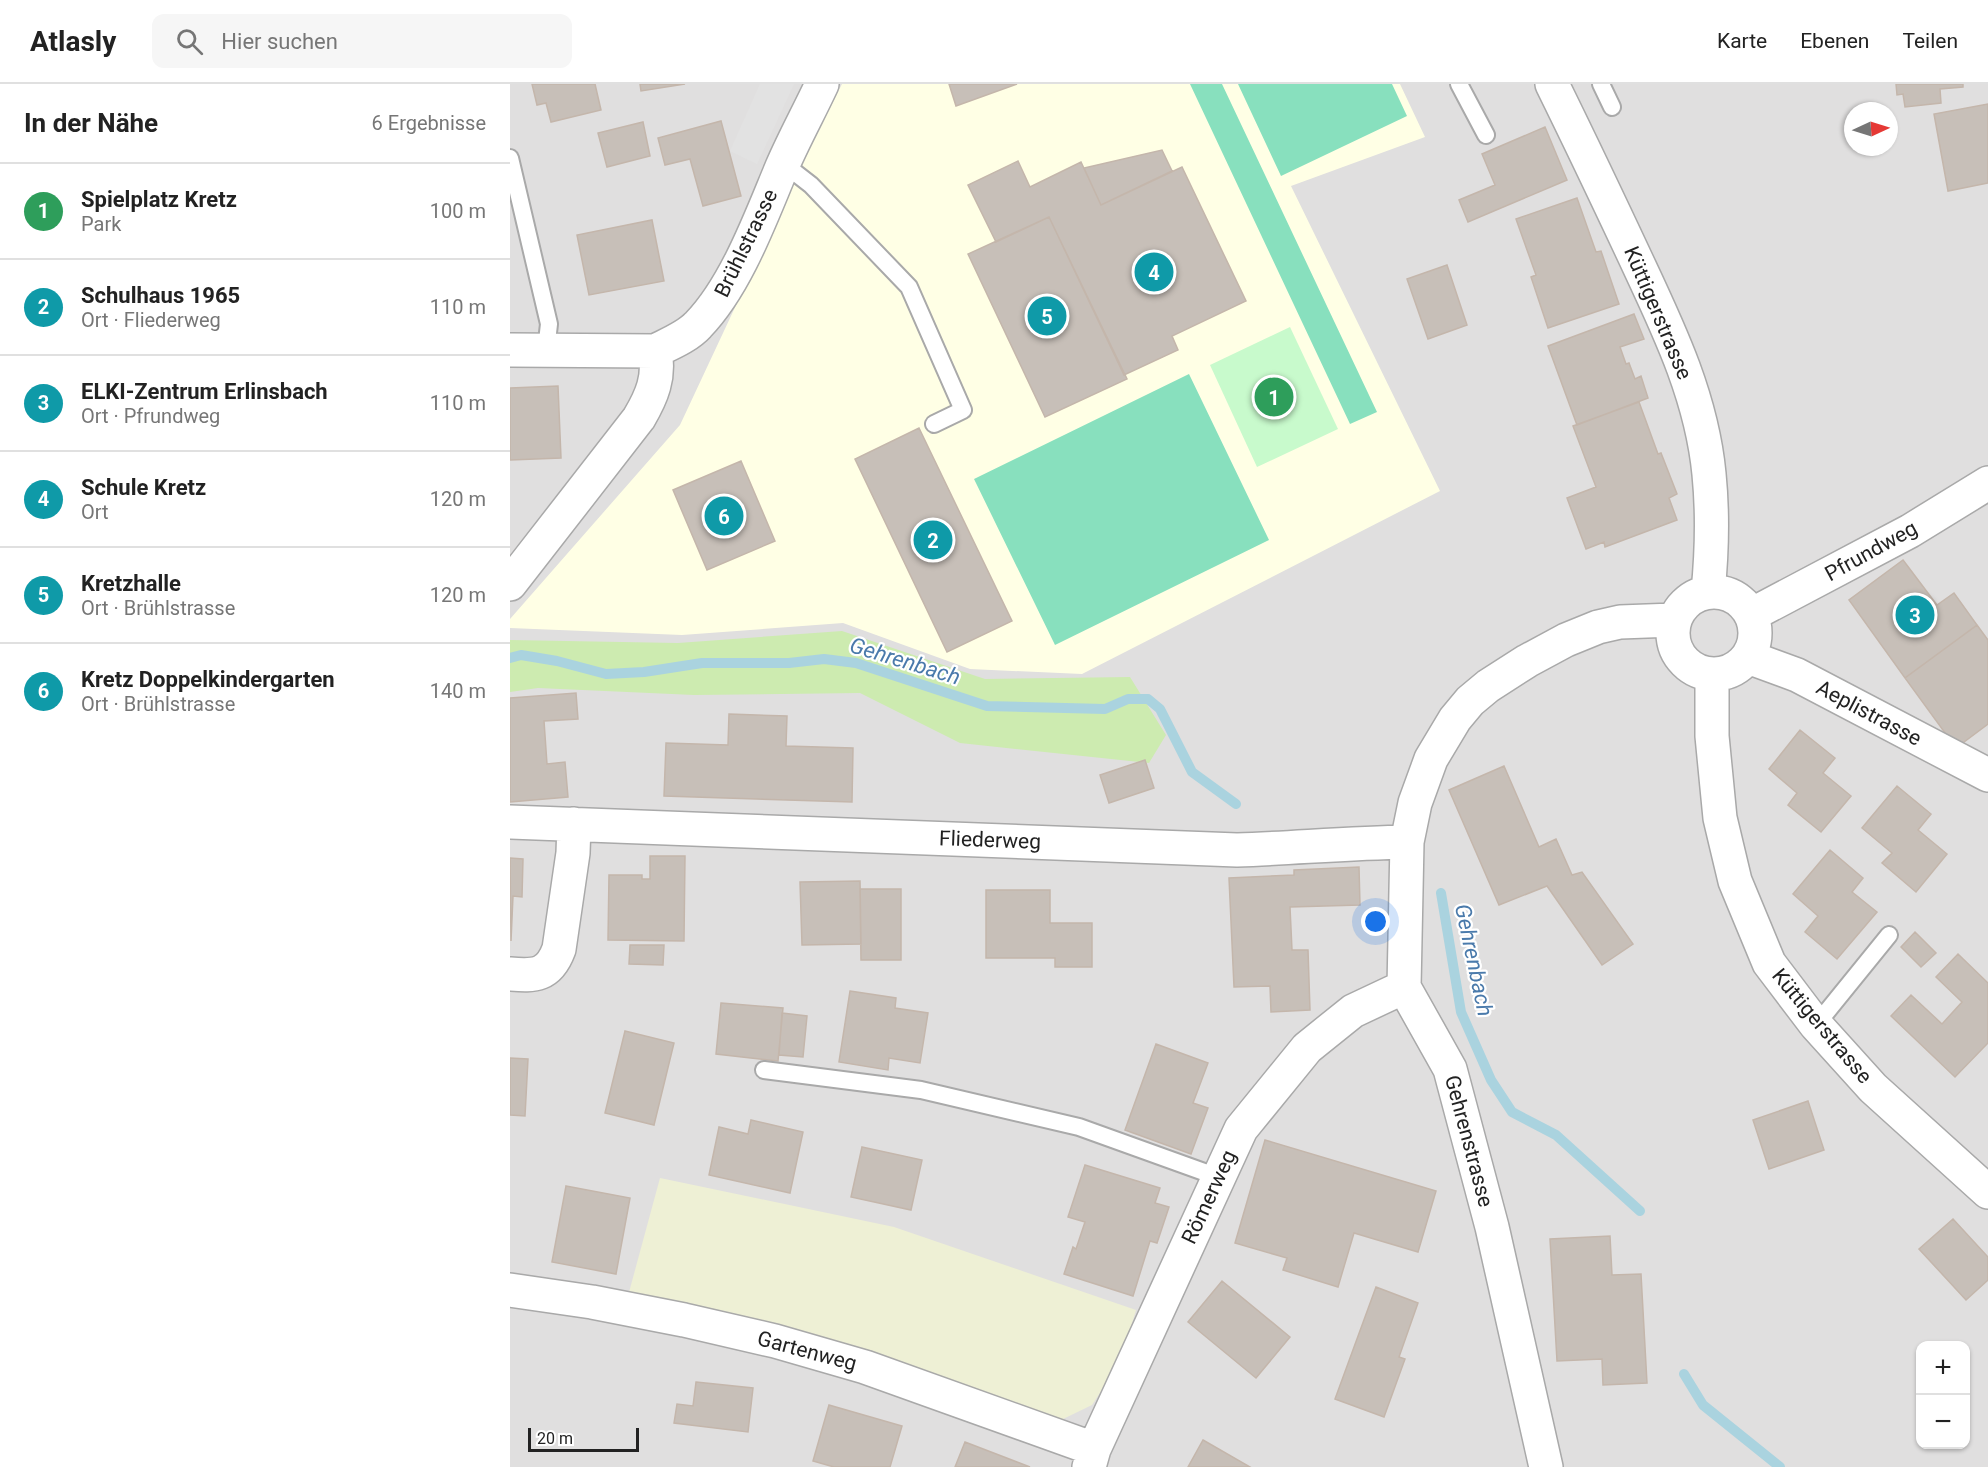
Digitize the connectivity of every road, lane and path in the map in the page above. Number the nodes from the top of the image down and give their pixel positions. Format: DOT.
graph roads {
  1 [pos="822,84"];
  2 [pos="1460,84"];
  3 [pos="1552,84"];
  4 [pos="1601,84"];
  5 [pos="1612,107"];
  6 [pos="1486,135"];
  7 [pos="510,158"];
  8 [pos="784,164"];
  9 [pos="510,350"];
  10 [pos="546,350"];
  11 [pos="655,351"];
  12 [pos="934,424"];
  13 [pos="1988,483"];
  14 [pos="510,584"];
  15 [pos="1708,592"];
  16 [pos="1751,615"];
  17 [pos="1674,620"];
  18 [pos="1748,657"];
  19 [pos="1712,675"];
  20 [pos="1988,775"];
  21 [pos="510,822"];
  22 [pos="574,824"];
  23 [pos="1407,842"];
  24 [pos="1889,935"];
  25 [pos="510,974"];
  26 [pos="1404,987"];
  27 [pos="1816,1025"];
  28 [pos="764,1070"];
  29 [pos="1218,1177"];
  30 [pos="1988,1192"];
  31 [pos="510,1290"];
  32 [pos="1092,1458"];
  33 [pos="1546,1467"];
  1 -- 8 [label="street, Brühlstrasse"];
  2 -- 6 [label="lane"];
  3 -- 15 [label="street, Küttigerstrasse"];
  4 -- 5 [label="lane"];
  7 -- 10 [label="lane"];
  8 -- 11 [label="street, Brühlstrasse"];
  8 -- 12 [label="lane"];
  9 -- 10 [label="street"];
  10 -- 11 [label="street"];
  11 -- 14 [label="street"];
  13 -- 16 [label="street, Pfrundweg"];
  15 -- 16 [label="street"];
  15 -- 17 [label="street"];
  16 -- 18 [label="street"];
  17 -- 19 [label="street"];
  17 -- 23 [label="street"];
  18 -- 19 [label="street"];
  18 -- 20 [label="street, Aeplistrasse"];
  19 -- 27 [label="street, Küttigerstrasse"];
  21 -- 22 [label="street, Fliederweg"];
  22 -- 23 [label="street, Fliederweg"];
  22 -- 25 [label="street"];
  23 -- 26 [label="street"];
  24 -- 27 [label="lane"];
  26 -- 29 [label="street, Römerweg"];
  26 -- 33 [label="street, Gehrenstrasse"];
  27 -- 30 [label="street, Küttigerstrasse"];
  28 -- 29 [label="lane"];
  29 -- 32 [label="street, Römerweg"];
  31 -- 32 [label="street, Gartenweg"];
}
